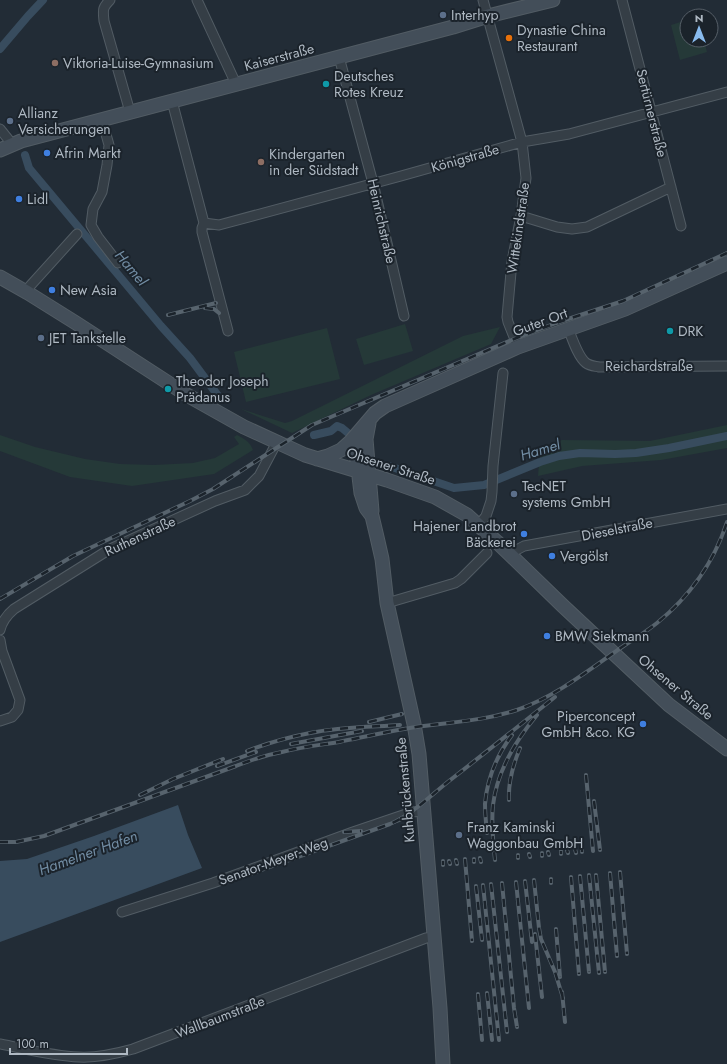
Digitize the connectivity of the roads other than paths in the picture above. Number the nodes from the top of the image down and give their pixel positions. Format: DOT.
graph roads {
  1 [pos="110,0"];
  2 [pos="197,0"];
  3 [pos="484,0"];
  4 [pos="554,0"];
  5 [pos="622,0"];
  6 [pos="488,16"];
  7 [pos="339,57"];
  8 [pos="236,84"];
  9 [pos="727,92"];
  10 [pos="172,101"];
  11 [pos="130,112"];
  12 [pos="651,112"];
  13 [pos="102,120"];
  14 [pos="0,129"];
  15 [pos="522,142"];
  16 [pos="12,144"];
  17 [pos="0,150"];
  18 [pos="373,183"];
  19 [pos="671,187"];
  20 [pos="521,216"];
  21 [pos="204,223"];
  22 [pos="681,226"];
  23 [pos="77,234"];
  24 [pos="118,263"];
  25 [pos="727,263"];
  26 [pos="0,277"];
  27 [pos="28,293"];
  28 [pos="404,316"];
  29 [pos="568,328"];
  30 [pos="228,331"];
  31 [pos="518,347"];
  32 [pos="727,366"];
  33 [pos="503,373"];
  34 [pos="370,419"];
  35 [pos="358,433"];
  36 [pos="277,442"];
  37 [pos="317,459"];
  38 [pos="364,473"];
  39 [pos="727,509"];
  40 [pos="479,525"];
  41 [pos="486,553"];
  42 [pos="509,554"];
  43 [pos="387,603"];
  44 [pos="0,630"];
  45 [pos="0,640"];
  46 [pos="0,721"];
  47 [pos="727,749"];
  48 [pos="424,811"];
  49 [pos="122,912"];
  50 [pos="433,937"];
  51 [pos="0,1044"];
  52 [pos="443,1064"];
  1 -- 11 [label="street"];
  2 -- 8 [label="street"];
  3 -- 6 [label="street, Wittekindstraße"];
  4 -- 6 [label="main road, Kaiserstraße"];
  5 -- 12 [label="street, Sertürnerstraße"];
  6 -- 7 [label="main road, Kaiserstraße"];
  6 -- 15 [label="street, Wittekindstraße"];
  7 -- 8 [label="main road, Kaiserstraße"];
  7 -- 18 [label="street, Heinrichstraße"];
  8 -- 10 [label="main road, Kaiserstraße"];
  9 -- 12 [label="street, Königstraße"];
  10 -- 11 [label="main road, Kaiserstraße"];
  10 -- 21 [label="street"];
  11 -- 13 [label="main road, Kaiserstraße"];
  12 -- 15 [label="street, Königstraße"];
  12 -- 19 [label="street, Sertürnerstraße"];
  13 -- 16 [label="main road, Kaiserstraße"];
  13 -- 24 [label="street"];
  14 -- 16 [label="street"];
  15 -- 18 [label="street, Königstraße"];
  15 -- 20 [label="street, Wittekindstraße"];
  16 -- 17 [label="main road, Kaiserstraße"];
  18 -- 21 [label="street, Königstraße"];
  18 -- 28 [label="street, Heinrichstraße"];
  19 -- 20 [label="street"];
  19 -- 22 [label="street, Sertürnerstraße"];
  20 -- 31 [label="street, Wittekindstraße"];
  21 -- 30 [label="street"];
  23 -- 27 [label="street"];
  25 -- 29 [label="main road, Guter Ort"];
  26 -- 27 [label="main road, Ohsener Straße"];
  27 -- 36 [label="main road, Ohsener Straße"];
  29 -- 31 [label="main road, Guter Ort"];
  29 -- 32 [label="street, Reichardstraße"];
  31 -- 34 [label="main road, Guter Ort"];
  33 -- 40 [label="street"];
  34 -- 35 [label="main road, Guter Ort"];
  34 -- 38 [label="main road"];
  35 -- 37 [label="main road, Guter Ort"];
  35 -- 38 [label="main road"];
  36 -- 37 [label="main road, Ohsener Straße"];
  36 -- 44 [label="street, Ruthenstraße"];
  37 -- 38 [label="main road, Ohsener Straße"];
  38 -- 40 [label="main road, Ohsener Straße"];
  38 -- 43 [label="main road, Kuhbrückenstraße"];
  39 -- 42 [label="street, Dieselstraße"];
  40 -- 42 [label="main road, Ohsener Straße"];
  41 -- 43 [label="street"];
  42 -- 47 [label="main road, Ohsener Straße"];
  43 -- 48 [label="main road, Kuhbrückenstraße"];
  45 -- 46 [label="street"];
  48 -- 49 [label="street, Senator-Meyer-Weg"];
  48 -- 50 [label="main road, Kuhbrückenstraße"];
  50 -- 51 [label="street, Wallbaumstraße"];
  50 -- 52 [label="main road, Kuhbrückenstraße"];
}
